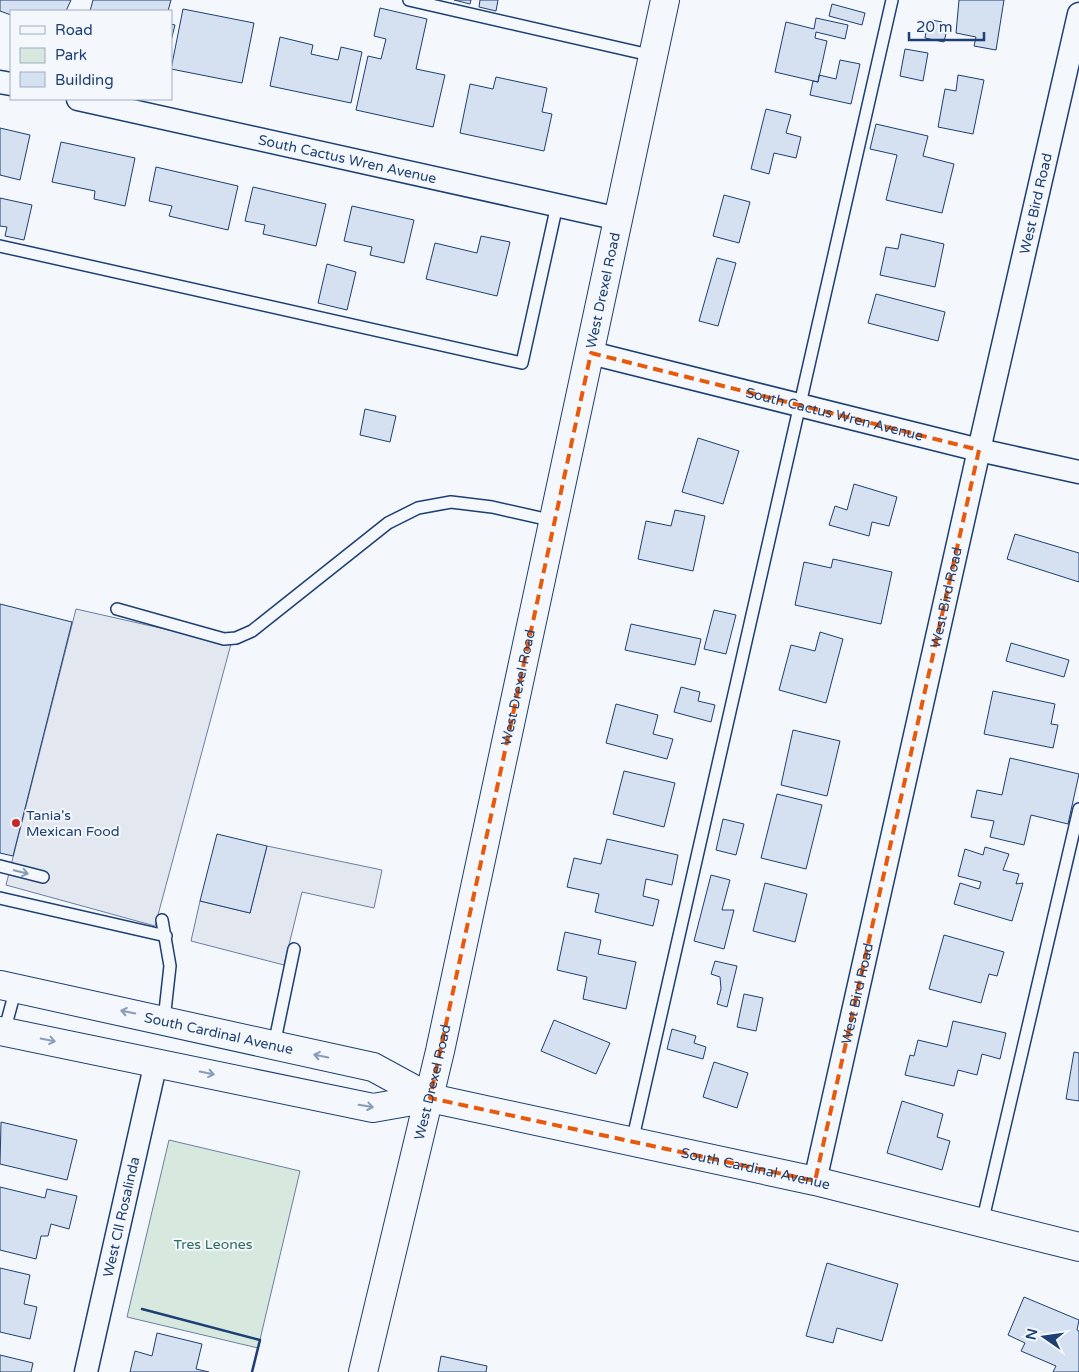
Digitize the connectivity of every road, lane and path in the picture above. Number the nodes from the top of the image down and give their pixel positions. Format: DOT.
graph roads {
  1 [pos="409,0"];
  2 [pos="665,0"];
  3 [pos="892,0"];
  4 [pos="1079,14"];
  5 [pos="654,56"];
  6 [pos="83,100"];
  7 [pos="557,205"];
  8 [pos="619,219"];
  9 [pos="0,246"];
  10 [pos="591,353"];
  11 [pos="799,406"];
  12 [pos="978,450"];
  13 [pos="1079,472"];
  14 [pos="554,521"];
  15 [pos="117,609"];
  16 [pos="1079,808"];
  17 [pos="0,866"];
  18 [pos="43,877"];
  19 [pos="0,898"];
  20 [pos="162,920"];
  21 [pos="166,936"];
  22 [pos="294,949"];
  23 [pos="8,986"];
  24 [pos="164,1020"];
  25 [pos="2,1031"];
  26 [pos="273,1046"];
  27 [pos="156,1062"];
  28 [pos="430,1098"];
  29 [pos="632,1142"];
  30 [pos="815,1182"];
  31 [pos="982,1224"];
  32 [pos="1079,1247"];
  33 [pos="86,1372"];
  34 [pos="363,1372"];
  1 -- 5 [label="lane"];
  2 -- 5 [label="main road, West Drexel Road"];
  3 -- 11 [label="lane"];
  4 -- 12 [label="street, West Bird Road"];
  5 -- 8 [label="main road, West Drexel Road"];
  6 -- 7 [label="street, South Cactus Wren Avenue"];
  7 -- 8 [label="street, South Cactus Wren Avenue"];
  7 -- 9 [label="lane"];
  8 -- 10 [label="main road, West Drexel Road"];
  10 -- 11 [label="street, South Cactus Wren Avenue"];
  10 -- 14 [label="main road, West Drexel Road"];
  11 -- 12 [label="street, South Cactus Wren Avenue"];
  11 -- 29 [label="lane"];
  12 -- 13 [label="street, South Cactus Wren Avenue"];
  12 -- 30 [label="street, West Bird Road"];
  14 -- 15 [label="lane"];
  14 -- 28 [label="main road, West Drexel Road"];
  16 -- 31 [label="lane"];
  17 -- 18 [label="lane, one-way"];
  19 -- 21 [label="lane"];
  20 -- 21 [label="lane"];
  21 -- 24 [label="lane"];
  22 -- 26 [label="lane"];
  24 -- 23 [label="main road, South Cardinal Avenue, one-way"];
  23 -- 25 [label="lane"];
  24 -- 26 [label="main road, South Cardinal Avenue"];
  25 -- 27 [label="main road, South Cardinal Avenue, one-way"];
  28 -- 26 [label="main road, South Cardinal Avenue, one-way"];
  27 -- 28 [label="main road, South Cardinal Avenue, one-way"];
  27 -- 33 [label="street, West Cll Rosalinda"];
  28 -- 29 [label="main road, South Cardinal Avenue"];
  28 -- 34 [label="main road, West Drexel Road"];
  29 -- 30 [label="main road, South Cardinal Avenue"];
  30 -- 31 [label="main road, South Cardinal Avenue"];
  31 -- 32 [label="main road, South Cardinal Avenue"];
}
